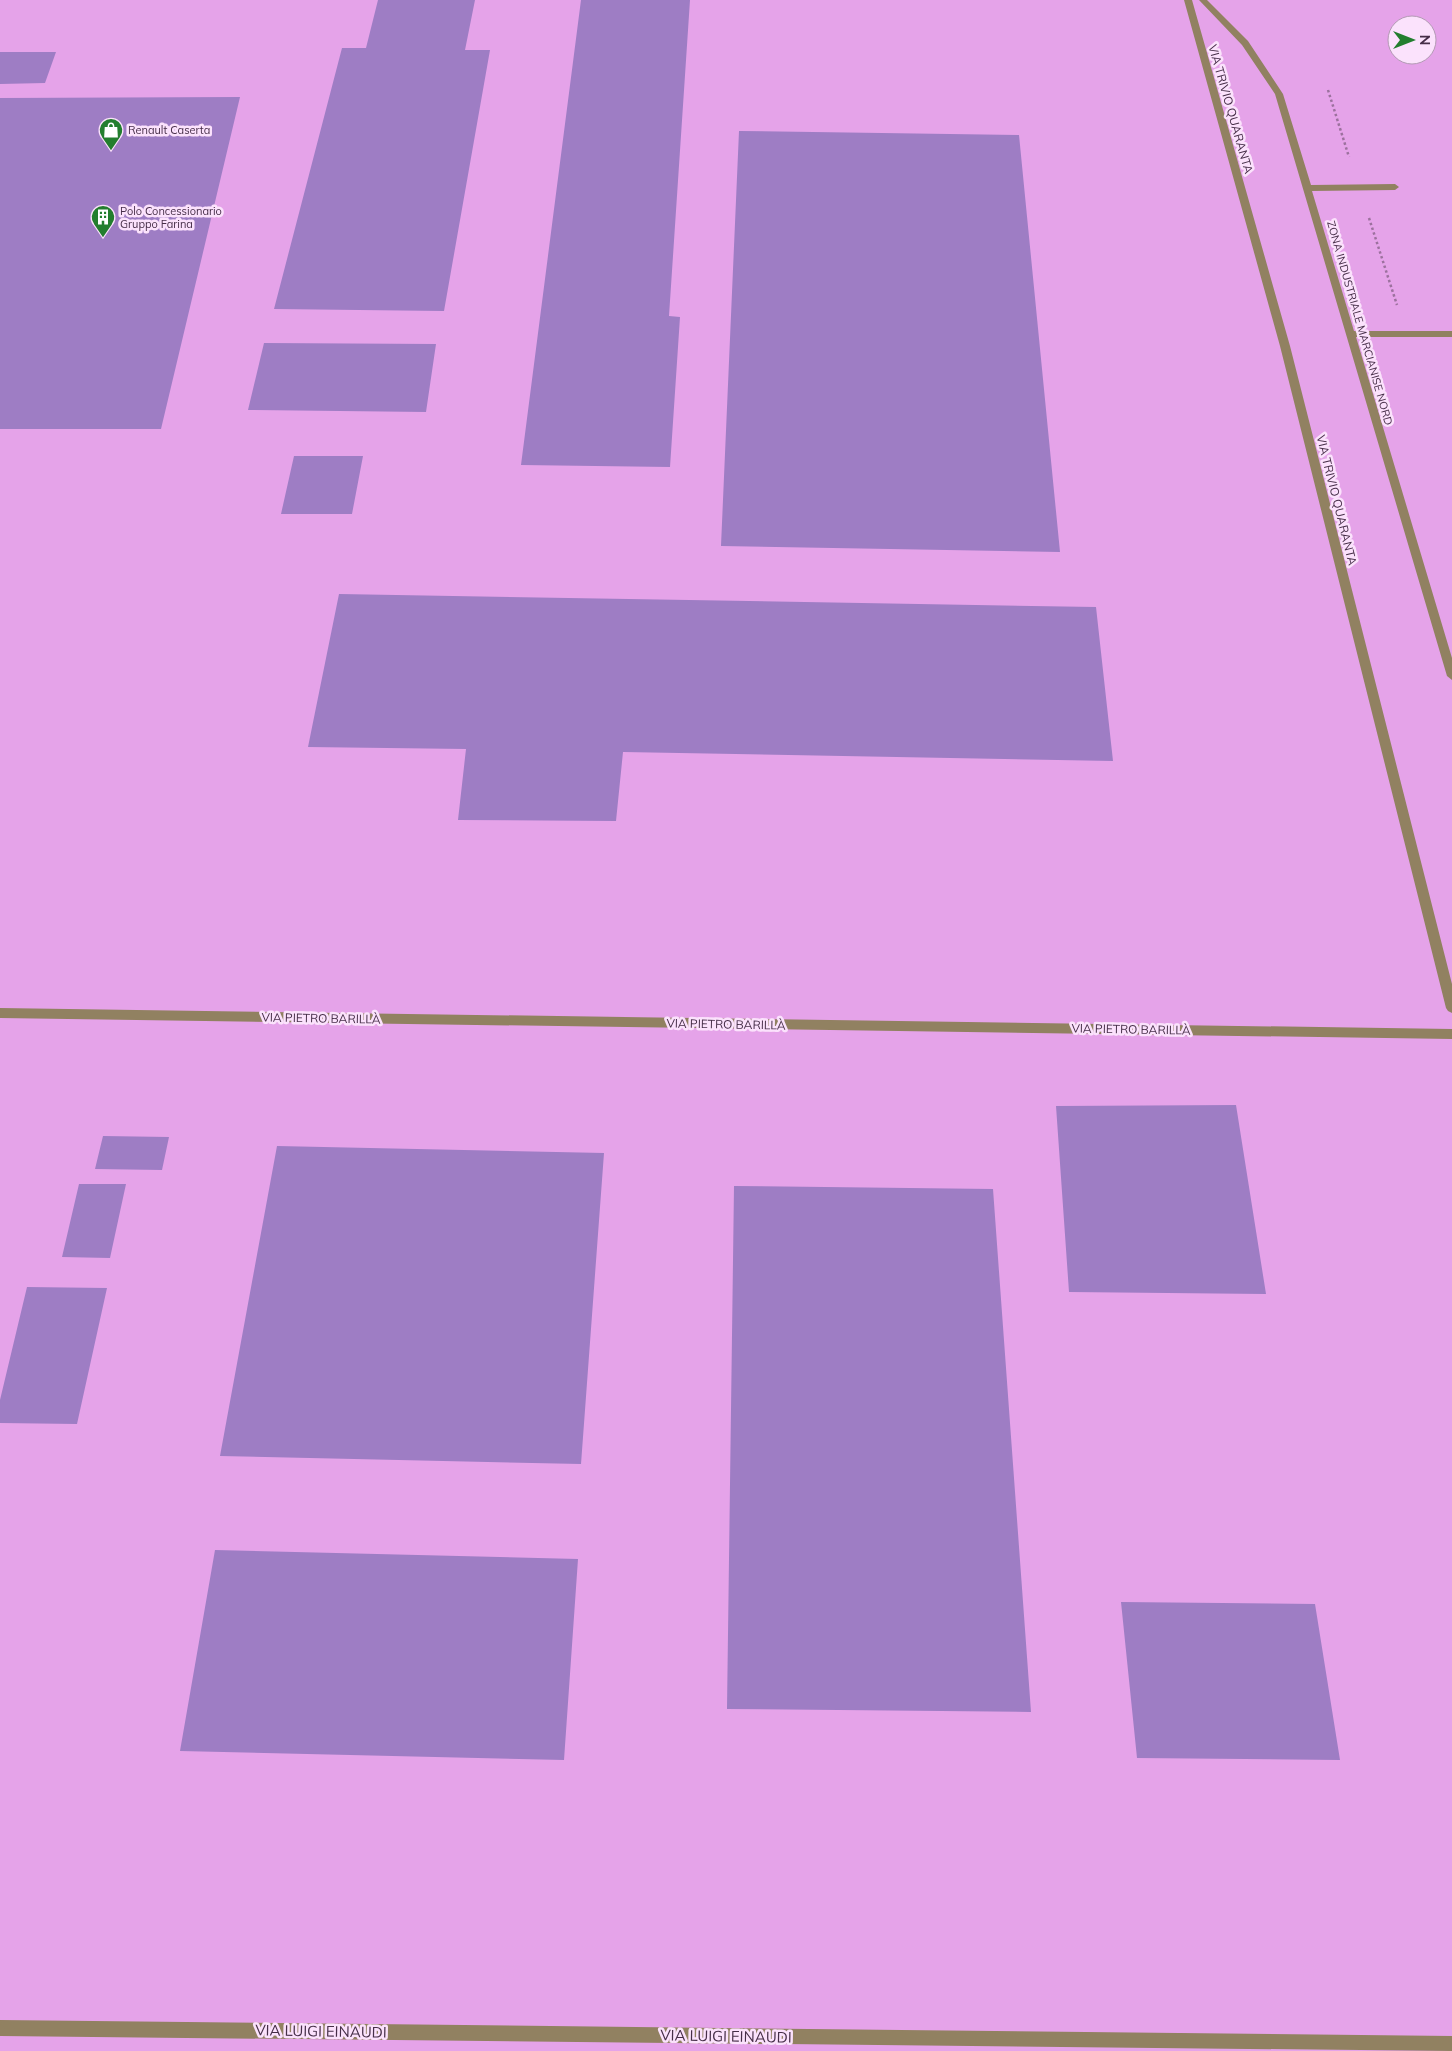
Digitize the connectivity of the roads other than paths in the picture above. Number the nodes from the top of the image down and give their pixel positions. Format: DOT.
graph roads {
  1 [pos="1188,0"];
  2 [pos="1203,0"];
  3 [pos="1395,186"];
  4 [pos="1308,188"];
  5 [pos="1350,334"];
  6 [pos="1452,334"];
  7 [pos="1452,676"];
  8 [pos="1452,1008"];
  9 [pos="0,1013"];
  10 [pos="1452,1034"];
  11 [pos="0,2028"];
  12 [pos="1452,2044"];
  1 -- 8 [label="street, VIA TRIVIO QUARANTA"];
  2 -- 4 [label="street, ZONA INDUSTRIALE MARCIANISE NORD"];
  3 -- 4 [label="street"];
  4 -- 5 [label="street, ZONA INDUSTRIALE MARCIANISE NORD"];
  5 -- 6 [label="street"];
  5 -- 7 [label="street, ZONA INDUSTRIALE MARCIANISE NORD"];
  9 -- 10 [label="street, VIA PIETRO BARILLÀ"];
  11 -- 12 [label="street, VIA LUIGI EINAUDI"];
}
